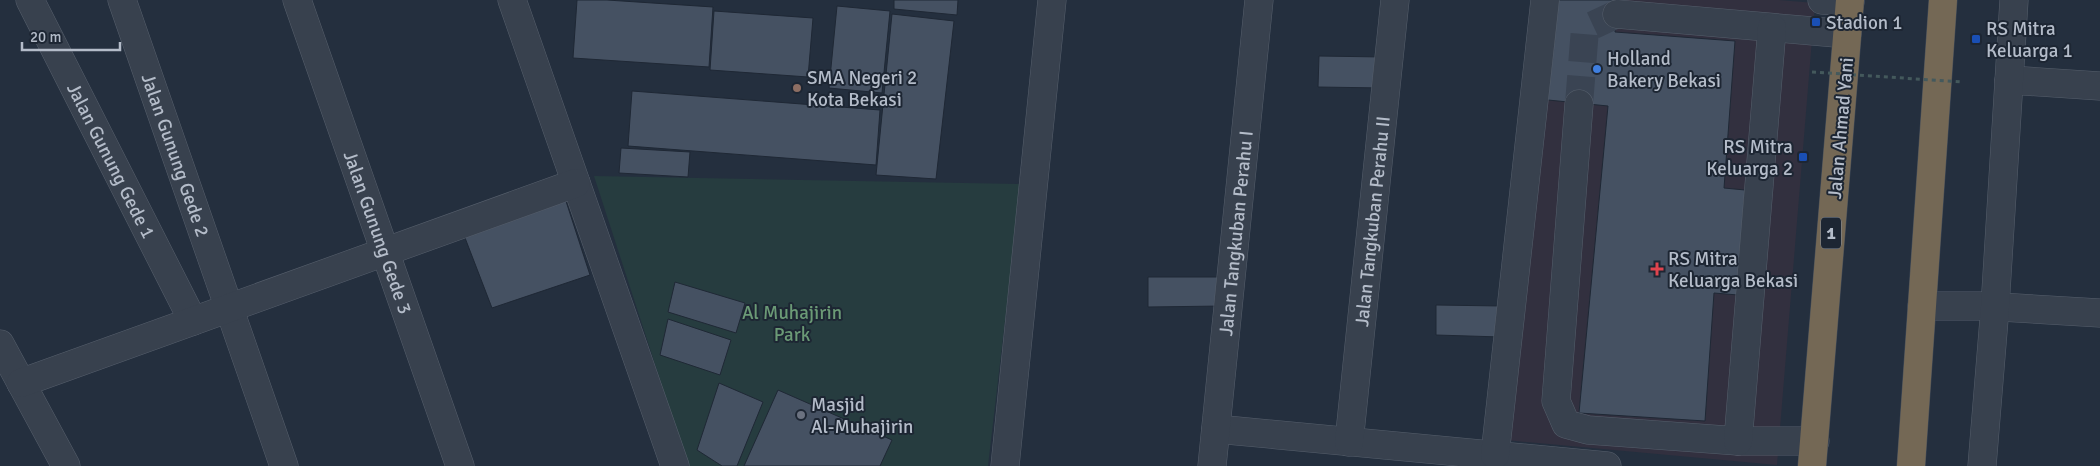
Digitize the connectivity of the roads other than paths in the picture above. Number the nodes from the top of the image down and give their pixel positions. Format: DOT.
graph roads {
  1 [pos="30,0"];
  2 [pos="122,0"];
  3 [pos="297,0"];
  4 [pos="512,0"];
  5 [pos="1052,0"];
  6 [pos="1259,0"];
  7 [pos="1395,0"];
  8 [pos="1545,0"];
  9 [pos="1822,0"];
  10 [pos="1943,0"];
  11 [pos="2014,0"];
  12 [pos="1850,1"];
  13 [pos="1616,14"];
  14 [pos="1772,28"];
  15 [pos="1847,34"];
  16 [pos="2009,80"];
  17 [pos="2100,86"];
  18 [pos="1579,104"];
  19 [pos="576,183"];
  20 [pos="385,252"];
  21 [pos="1922,306"];
  22 [pos="1995,307"];
  23 [pos="230,308"];
  24 [pos="2100,313"];
  25 [pos="193,321"];
  26 [pos="0,344"];
  27 [pos="20,384"];
  28 [pos="1216,429"];
  29 [pos="1738,441"];
  30 [pos="1349,442"];
  31 [pos="1814,454"];
  32 [pos="1495,455"];
  33 [pos="66,466"];
  34 [pos="284,466"];
  35 [pos="460,466"];
  36 [pos="675,466"];
  37 [pos="1005,466"];
  38 [pos="1212,466"];
  39 [pos="1606,466"];
  40 [pos="1911,466"];
  41 [pos="1982,466"];
  1 -- 25 [label="street, Jalan Gunung Gede 1"];
  2 -- 23 [label="street, Jalan Gunung Gede 2"];
  3 -- 20 [label="street, Jalan Gunung Gede 3"];
  4 -- 19 [label="street"];
  5 -- 37 [label="street"];
  6 -- 28 [label="street, Jalan Tangkuban Perahu I"];
  7 -- 30 [label="street, Jalan Tangkuban Perahu II"];
  8 -- 32 [label="street"];
  9 -- 12 [label="street"];
  10 -- 21 [label="highway"];
  11 -- 16 [label="street"];
  12 -- 15 [label="highway, Jalan Ahmad Yani / 1"];
  13 -- 14 [label="street"];
  14 -- 15 [label="street"];
  14 -- 29 [label="street"];
  15 -- 31 [label="highway, Jalan Ahmad Yani / 1"];
  16 -- 17 [label="street"];
  16 -- 22 [label="street"];
  18 -- 29 [label="street"];
  19 -- 20 [label="street"];
  19 -- 36 [label="street"];
  20 -- 23 [label="street"];
  20 -- 35 [label="street, Jalan Gunung Gede 3"];
  21 -- 22 [label="street"];
  21 -- 40 [label="highway"];
  22 -- 24 [label="street"];
  22 -- 41 [label="street"];
  23 -- 25 [label="street"];
  23 -- 34 [label="street, Jalan Gunung Gede 2"];
  25 -- 27 [label="street"];
  26 -- 27 [label="street"];
  27 -- 33 [label="street"];
  28 -- 30 [label="street"];
  28 -- 38 [label="street, Jalan Tangkuban Perahu I"];
  29 -- 31 [label="street"];
  30 -- 32 [label="street"];
  32 -- 39 [label="street"];
}
